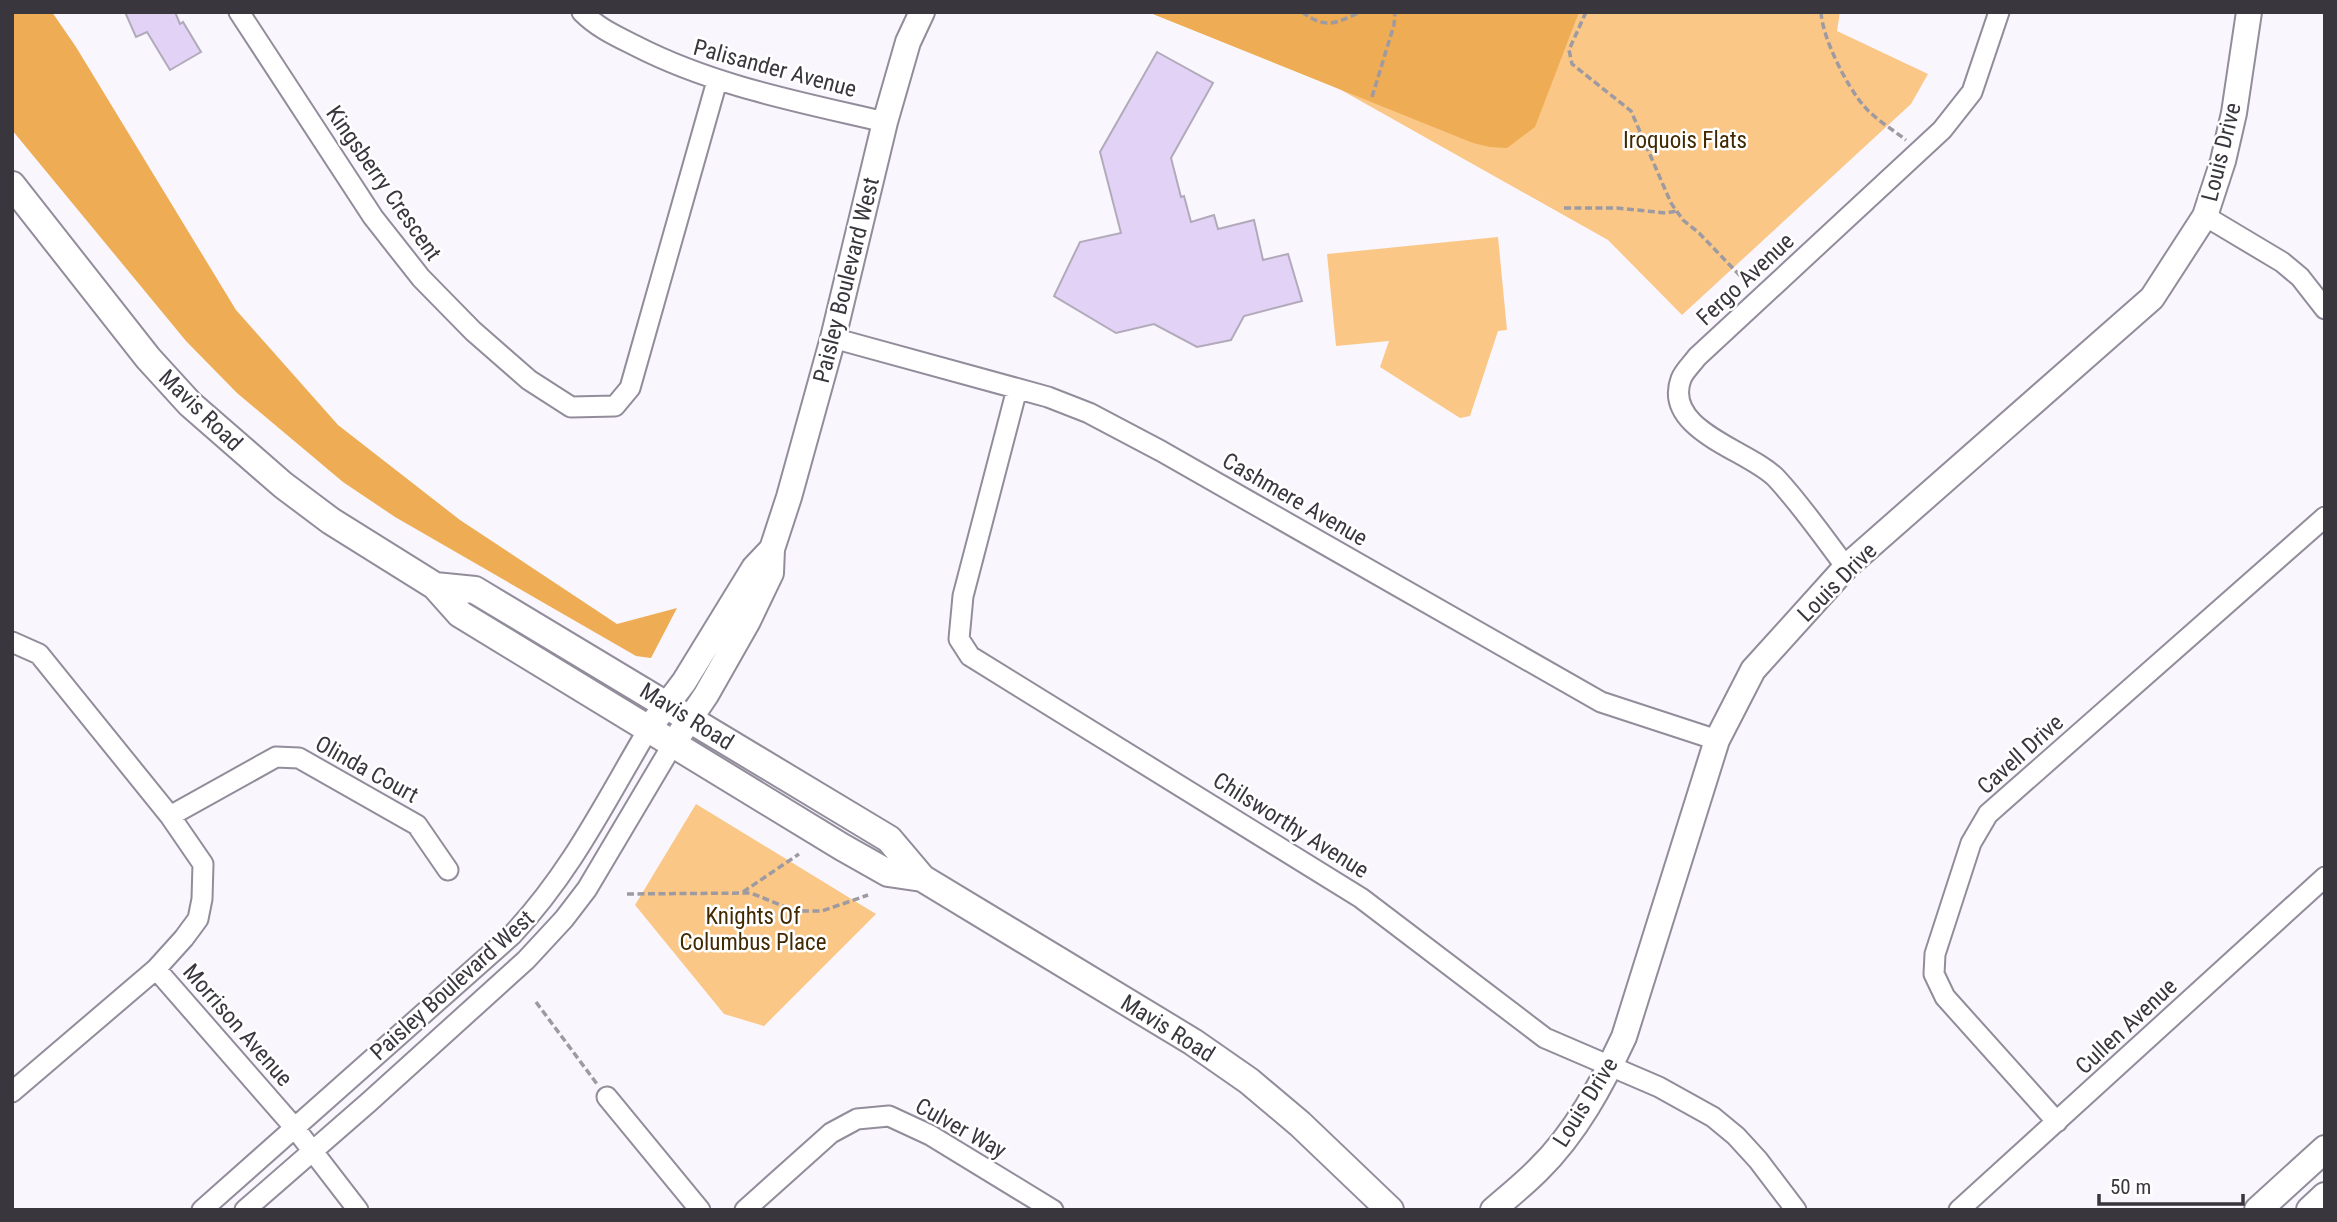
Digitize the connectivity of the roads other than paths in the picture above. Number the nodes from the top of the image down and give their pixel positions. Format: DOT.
graph roads {
  1 [pos="239,12"];
  2 [pos="582,12"];
  3 [pos="922,12"];
  4 [pos="1999,12"];
  5 [pos="2249,12"];
  6 [pos="716,81"];
  7 [pos="885,122"];
  8 [pos="12,185"];
  9 [pos="2204,216"];
  10 [pos="2325,309"];
  11 [pos="832,338"];
  12 [pos="1017,389"];
  13 [pos="2325,516"];
  14 [pos="1846,567"];
  15 [pos="435,586"];
  16 [pos="12,642"];
  17 [pos="679,711"];
  18 [pos="649,727"];
  19 [pos="1717,740"];
  20 [pos="673,744"];
  21 [pos="170,816"];
  22 [pos="448,870"];
  23 [pos="2325,877"];
  24 [pos="922,878"];
  25 [pos="156,968"];
  26 [pos="1610,1067"];
  27 [pos="12,1092"];
  28 [pos="607,1097"];
  29 [pos="2057,1122"];
  30 [pos="294,1127"];
  31 [pos="2325,1149"];
  32 [pos="312,1150"];
  33 [pos="2325,1196"];
  34 [pos="202,1210"];
  35 [pos="245,1210"];
  36 [pos="358,1210"];
  37 [pos="700,1210"];
  38 [pos="745,1210"];
  39 [pos="1053,1210"];
  40 [pos="1390,1210"];
  41 [pos="1493,1210"];
  42 [pos="1796,1210"];
  43 [pos="1959,1210"];
  44 [pos="2258,1210"];
  45 [pos="2309,1210"];
  1 -- 6 [label="street, Kingsberry Crescent"];
  2 -- 6 [label="street, Palisander Avenue"];
  3 -- 7 [label="street, Paisley Boulevard West"];
  4 -- 14 [label="street, Fergo Avenue"];
  5 -- 9 [label="street, Louis Drive"];
  6 -- 7 [label="street, Palisander Avenue"];
  7 -- 11 [label="street, Paisley Boulevard West"];
  8 -- 15 [label="main road, Mavis Road"];
  9 -- 10 [label="street"];
  9 -- 14 [label="street, Louis Drive"];
  11 -- 12 [label="street, Cashmere Avenue"];
  11 -- 17 [label="street, Paisley Boulevard West"];
  12 -- 19 [label="street, Cashmere Avenue"];
  12 -- 26 [label="street, Chilsworthy Avenue"];
  13 -- 29 [label="street, Cavell Drive"];
  14 -- 19 [label="street, Louis Drive"];
  15 -- 17 [label="main road, Mavis Road"];
  15 -- 18 [label="main road, Mavis Road"];
  16 -- 21 [label="street, Morrison Avenue"];
  17 -- 18 [label="street, Paisley Boulevard West"];
  17 -- 20 [label="street, Paisley Boulevard West"];
  17 -- 24 [label="main road, Mavis Road"];
  18 -- 20 [label="main road, Mavis Road"];
  18 -- 30 [label="street, Paisley Boulevard West"];
  19 -- 26 [label="street, Louis Drive"];
  20 -- 24 [label="main road, Mavis Road"];
  20 -- 32 [label="street, Paisley Boulevard West"];
  21 -- 22 [label="street, Olinda Court"];
  21 -- 25 [label="street, Morrison Avenue"];
  23 -- 29 [label="street, Cullen Avenue"];
  24 -- 40 [label="main road, Mavis Road"];
  25 -- 27 [label="street"];
  25 -- 30 [label="street, Morrison Avenue"];
  26 -- 41 [label="street, Louis Drive"];
  26 -- 42 [label="street, Chilsworthy Avenue"];
  28 -- 37 [label="street"];
  29 -- 43 [label="street, Cullen Avenue"];
  30 -- 32 [label="street, Morrison Avenue"];
  30 -- 34 [label="street, Paisley Boulevard West"];
  31 -- 44 [label="main road"];
  32 -- 35 [label="street, Paisley Boulevard West"];
  32 -- 36 [label="street, Morrison Avenue"];
  33 -- 45 [label="main road"];
  38 -- 39 [label="street, Culver Way"];
}
